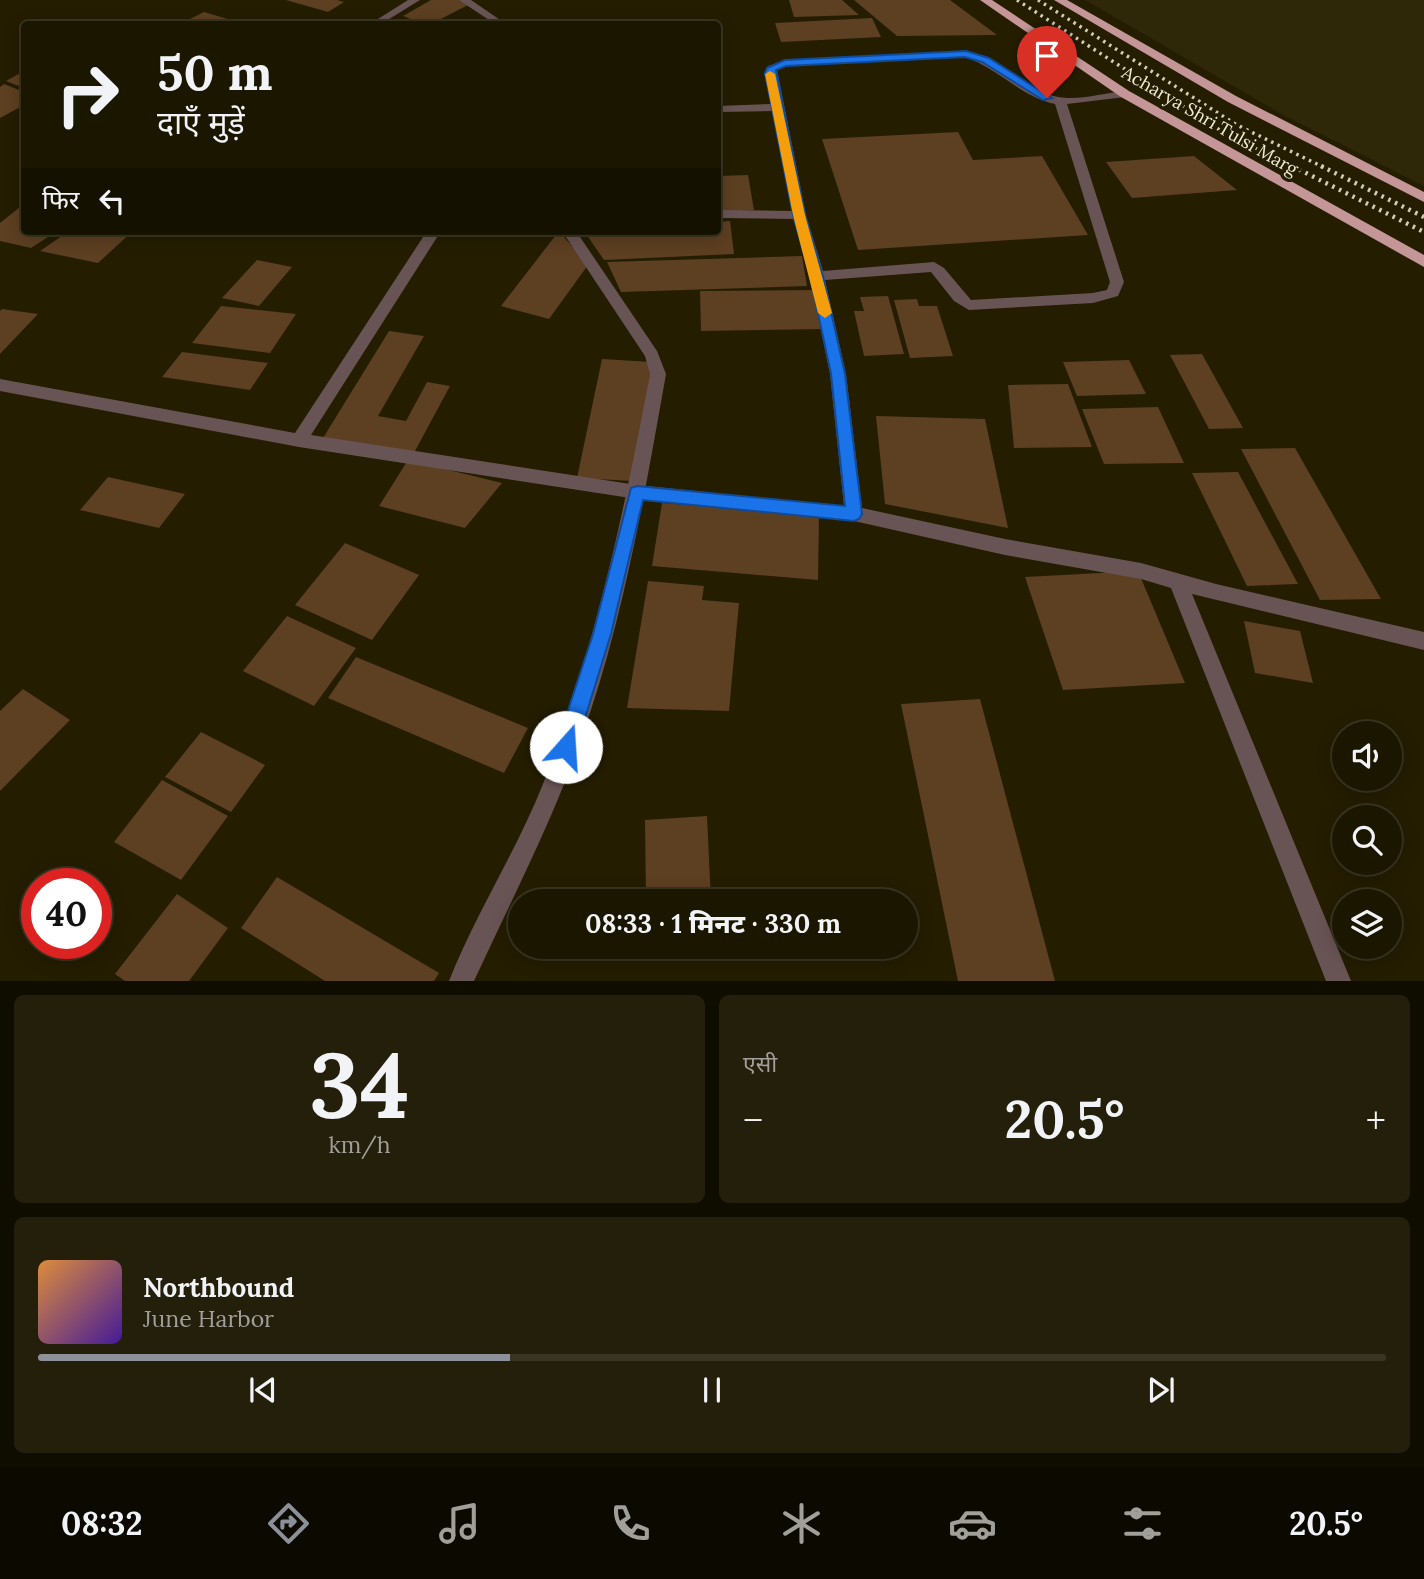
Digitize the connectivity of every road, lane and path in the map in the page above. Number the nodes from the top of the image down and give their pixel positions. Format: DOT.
graph roads {
  1 [pos="415,0"];
  2 [pos="464,0"];
  3 [pos="985,0"];
  4 [pos="1059,0"];
  5 [pos="380,21"];
  6 [pos="496,21"];
  7 [pos="1125,94"];
  8 [pos="1060,101"];
  9 [pos="777,107"];
  10 [pos="721,109"];
  11 [pos="1424,198"];
  12 [pos="721,214"];
  13 [pos="799,215"];
  14 [pos="431,235"];
  15 [pos="572,235"];
  16 [pos="1424,262"];
  17 [pos="817,276"];
  18 [pos="0,385"];
  19 [pos="299,440"];
  20 [pos="637,492"];
  21 [pos="854,514"];
  22 [pos="1178,583"];
  23 [pos="1424,641"];
  24 [pos="461,981"];
  25 [pos="1339,981"];
  1 -- 5 [label="street"];
  2 -- 6 [label="street"];
  3 -- 7 [label="highway, Acharya Shri Tulsi Marg"];
  4 -- 11 [label="highway, Acharya Shri Tulsi Marg"];
  7 -- 8 [label="street"];
  7 -- 16 [label="highway, Acharya Shri Tulsi Marg"];
  8 -- 9 [label="street"];
  8 -- 17 [label="street"];
  9 -- 10 [label="street"];
  9 -- 13 [label="street"];
  12 -- 13 [label="street"];
  13 -- 17 [label="street"];
  14 -- 19 [label="street"];
  15 -- 20 [label="street"];
  17 -- 21 [label="street"];
  18 -- 19 [label="street"];
  19 -- 20 [label="street"];
  20 -- 21 [label="street"];
  20 -- 24 [label="street"];
  21 -- 22 [label="street"];
  22 -- 23 [label="street"];
  22 -- 25 [label="street"];
}
